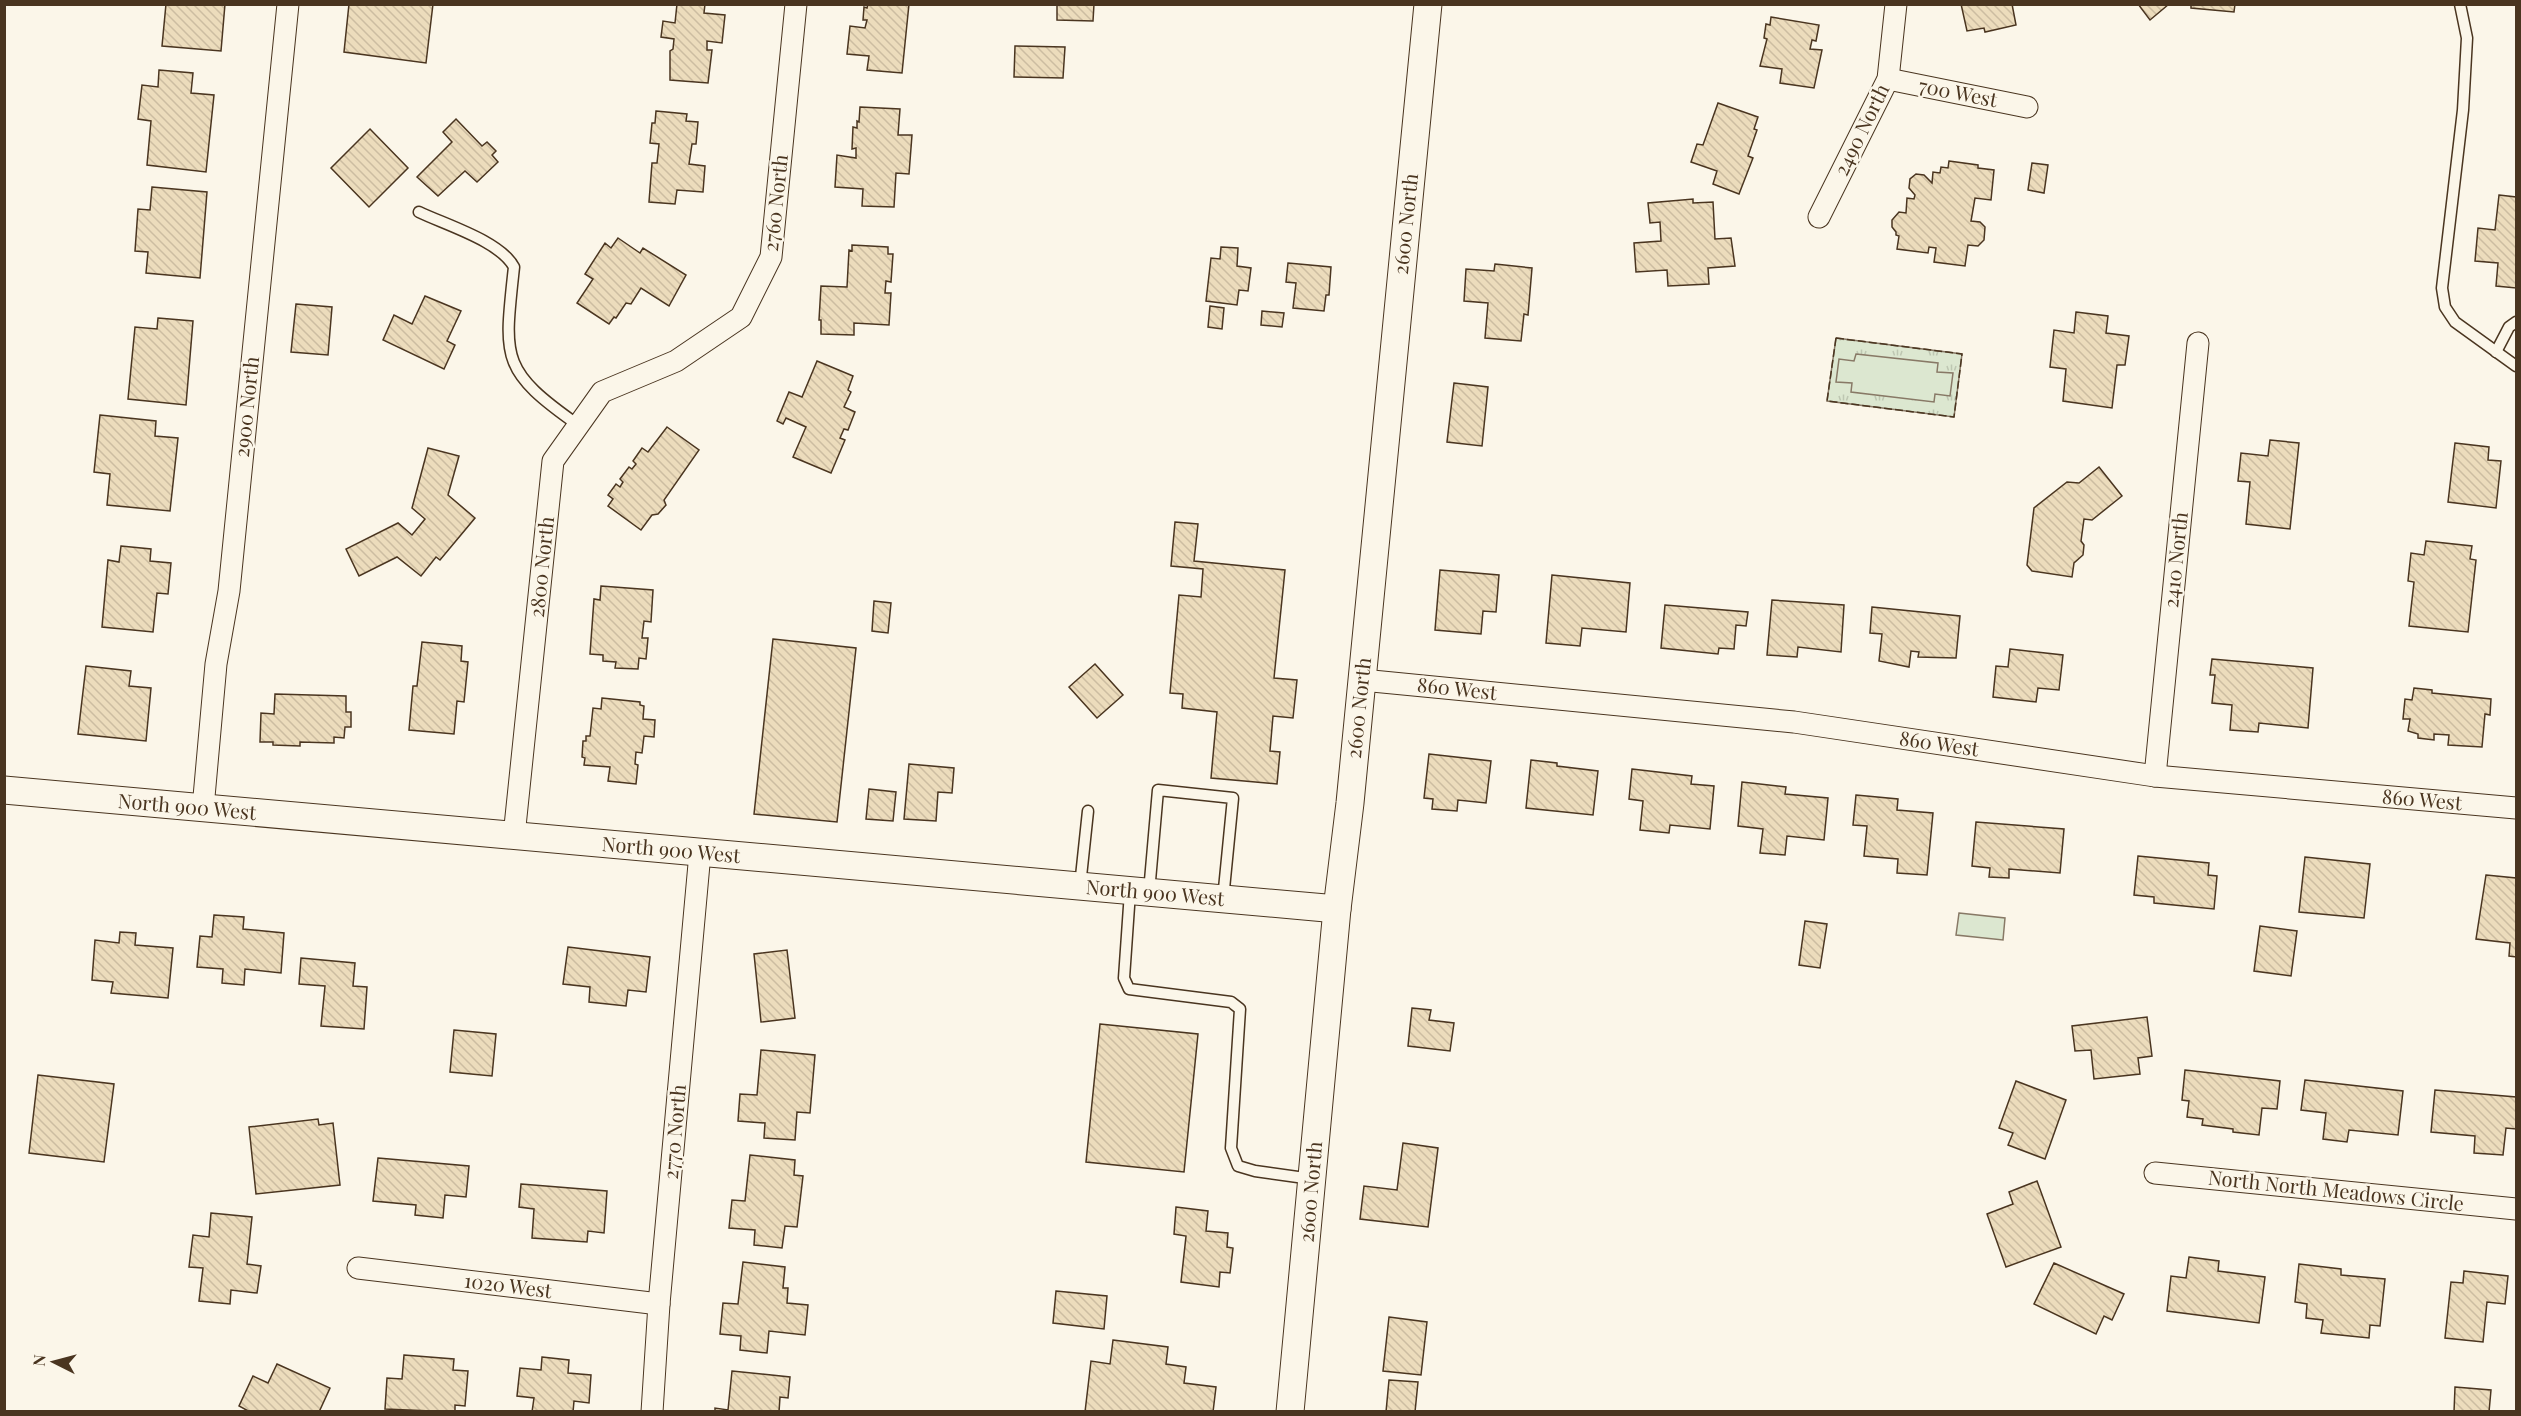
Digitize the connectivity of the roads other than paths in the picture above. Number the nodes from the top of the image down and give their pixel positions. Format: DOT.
graph roads {
  1 [pos="288,4"];
  2 [pos="796,4"];
  3 [pos="1428,4"];
  4 [pos="1896,4"];
  5 [pos="2460,4"];
  6 [pos="1888,79"];
  7 [pos="2027,107"];
  8 [pos="419,212"];
  9 [pos="1819,217"];
  10 [pos="2517,322"];
  11 [pos="2198,343"];
  12 [pos="2496,352"];
  13 [pos="676,361"];
  14 [pos="2517,366"];
  15 [pos="578,426"];
  16 [pos="1362,680"];
  17 [pos="2155,776"];
  18 [pos="4,790"];
  19 [pos="203,808"];
  20 [pos="2517,808"];
  21 [pos="1088,811"];
  22 [pos="514,836"];
  23 [pos="700,853"];
  24 [pos="1080,886"];
  25 [pos="1139,892"];
  26 [pos="1223,899"];
  27 [pos="1337,909"];
  28 [pos="2155,1173"];
  29 [pos="1312,1179"];
  30 [pos="2517,1209"];
  31 [pos="358,1268"];
  32 [pos="659,1304"];
  33 [pos="652,1412"];
  34 [pos="1290,1412"];
  1 -- 19 [label="street, 2900 North"];
  2 -- 13 [label="street, 2760 North"];
  3 -- 16 [label="street, 2600 North"];
  4 -- 6 [label="street, 2490 North"];
  5 -- 12 [label="lane"];
  6 -- 7 [label="street, 700 West"];
  6 -- 9 [label="street, 2490 North"];
  8 -- 15 [label="lane"];
  10 -- 12 [label="lane"];
  11 -- 17 [label="street, 2410 North"];
  12 -- 14 [label="lane"];
  13 -- 15 [label="street, 2800 North"];
  15 -- 22 [label="street, 2800 North"];
  16 -- 17 [label="street, 860 West"];
  16 -- 27 [label="street, 2600 North"];
  17 -- 20 [label="street, 860 West"];
  18 -- 19 [label="street, North 900 West"];
  19 -- 22 [label="street, North 900 West"];
  21 -- 24 [label="lane"];
  22 -- 23 [label="street, North 900 West"];
  23 -- 24 [label="street, North 900 West"];
  23 -- 32 [label="street, 2770 North"];
  24 -- 25 [label="street, North 900 West"];
  25 -- 26 [label="street, North 900 West"];
  25 -- 26 [label="lane"];
  25 -- 29 [label="lane"];
  26 -- 27 [label="street, North 900 West"];
  27 -- 29 [label="street, 2600 North"];
  28 -- 30 [label="street, North North Meadows Circle"];
  29 -- 34 [label="street, 2600 North"];
  31 -- 32 [label="street, 1020 West"];
  32 -- 33 [label="street, 2770 North"];
}
